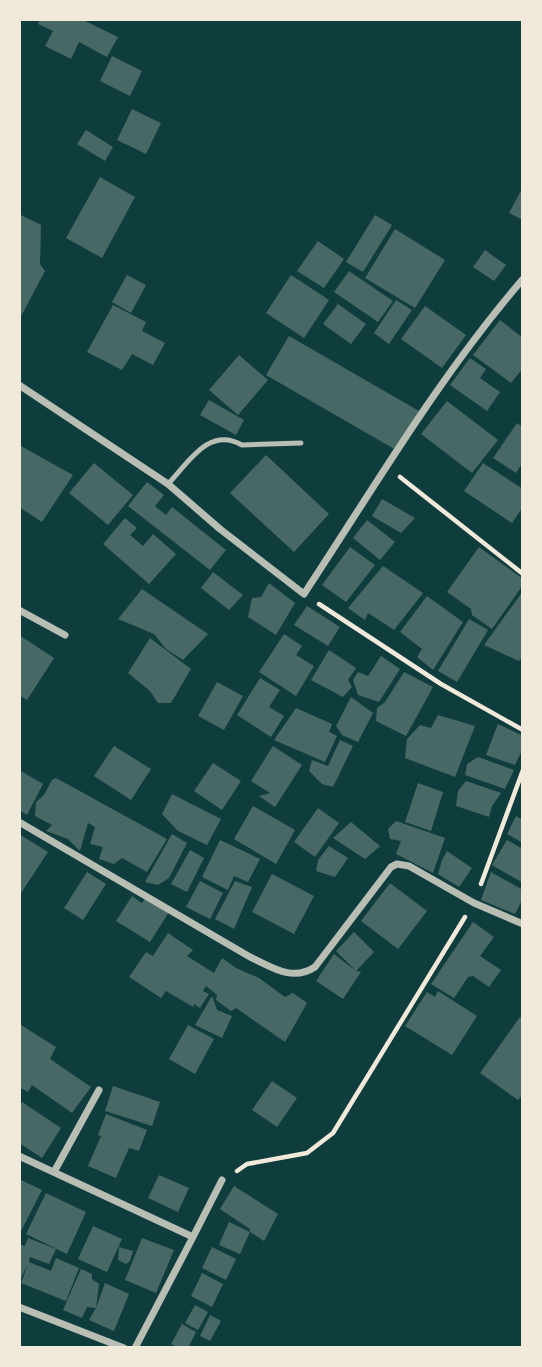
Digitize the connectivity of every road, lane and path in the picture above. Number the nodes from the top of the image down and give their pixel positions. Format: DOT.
graph roads {
  1 [pos="523,279"];
  2 [pos="19,385"];
  3 [pos="301,443"];
  4 [pos="388,467"];
  5 [pos="169,484"];
  6 [pos="523,574"];
  7 [pos="304,594"];
  8 [pos="19,610"];
  9 [pos="65,635"];
  10 [pos="523,730"];
  11 [pos="523,770"];
  12 [pos="19,822"];
  13 [pos="474,903"];
  14 [pos="523,924"];
  15 [pos="99,1090"];
  16 [pos="19,1156"];
  17 [pos="54,1172"];
  18 [pos="222,1180"];
  19 [pos="193,1237"];
  20 [pos="19,1307"];
  21 [pos="124,1348"];
  22 [pos="135,1348"];
  1 -- 4 [label="street"];
  2 -- 5 [label="street"];
  3 -- 5 [label="lane"];
  4 -- 6 [label="path"];
  4 -- 7 [label="street"];
  5 -- 7 [label="street"];
  7 -- 10 [label="path"];
  8 -- 9 [label="street"];
  11 -- 13 [label="path"];
  12 -- 13 [label="street"];
  13 -- 14 [label="street"];
  13 -- 18 [label="path"];
  15 -- 17 [label="street"];
  16 -- 17 [label="street"];
  17 -- 19 [label="street"];
  18 -- 19 [label="street"];
  19 -- 22 [label="street"];
  20 -- 21 [label="street"];
}
